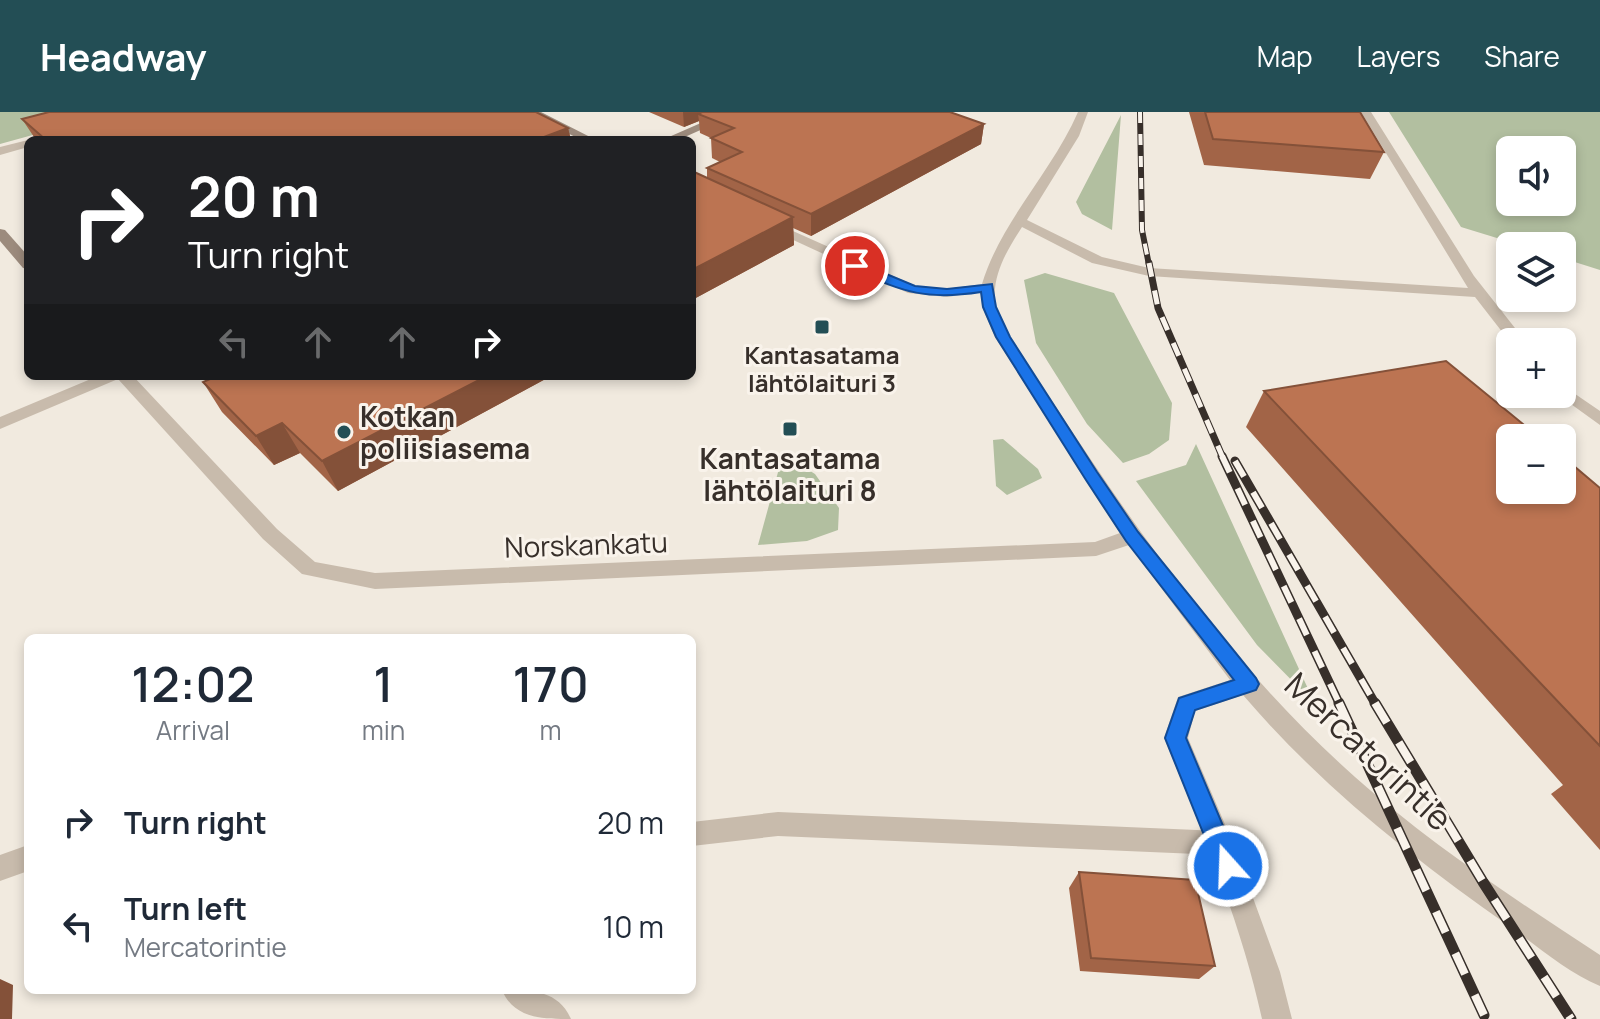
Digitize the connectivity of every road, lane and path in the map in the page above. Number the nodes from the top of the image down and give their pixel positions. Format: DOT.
graph roads {
  1 [pos="532,112"];
  2 [pos="736,112"];
  3 [pos="1083,112"];
  4 [pos="1366,112"];
  5 [pos="582,136"];
  6 [pos="678,136"];
  7 [pos="24,144"];
  8 [pos="0,151"];
  9 [pos="760,221"];
  10 [pos="1021,222"];
  11 [pos="0,233"];
  12 [pos="24,260"];
  13 [pos="988,287"];
  14 [pos="1479,293"];
  15 [pos="1507,328"];
  16 [pos="102,380"];
  17 [pos="128,380"];
  18 [pos="1576,401"];
  19 [pos="1600,419"];
  20 [pos="0,423"];
  21 [pos="1132,536"];
  22 [pos="1249,684"];
  23 [pos="696,834"];
  24 [pos="1220,843"];
  25 [pos="24,859"];
  26 [pos="0,868"];
  27 [pos="1600,972"];
  28 [pos="521,994"];
  29 [pos="553,1019"];
  30 [pos="1277,1019"];
  1 -- 5 [label="main road"];
  2 -- 6 [label="main road"];
  3 -- 10 [label="street"];
  4 -- 14 [label="street"];
  7 -- 8 [label="street"];
  9 -- 13 [label="street"];
  10 -- 13 [label="street"];
  10 -- 14 [label="street"];
  11 -- 12 [label="main road"];
  13 -- 21 [label="street, Mercatorintie"];
  14 -- 15 [label="street"];
  16 -- 20 [label="street"];
  17 -- 21 [label="street, Norskankatu"];
  18 -- 19 [label="street"];
  21 -- 22 [label="street, Mercatorintie"];
  22 -- 24 [label="street"];
  22 -- 27 [label="street, Mercatorintie"];
  23 -- 24 [label="street"];
  24 -- 30 [label="street"];
  25 -- 26 [label="street"];
  28 -- 29 [label="street"];
}
